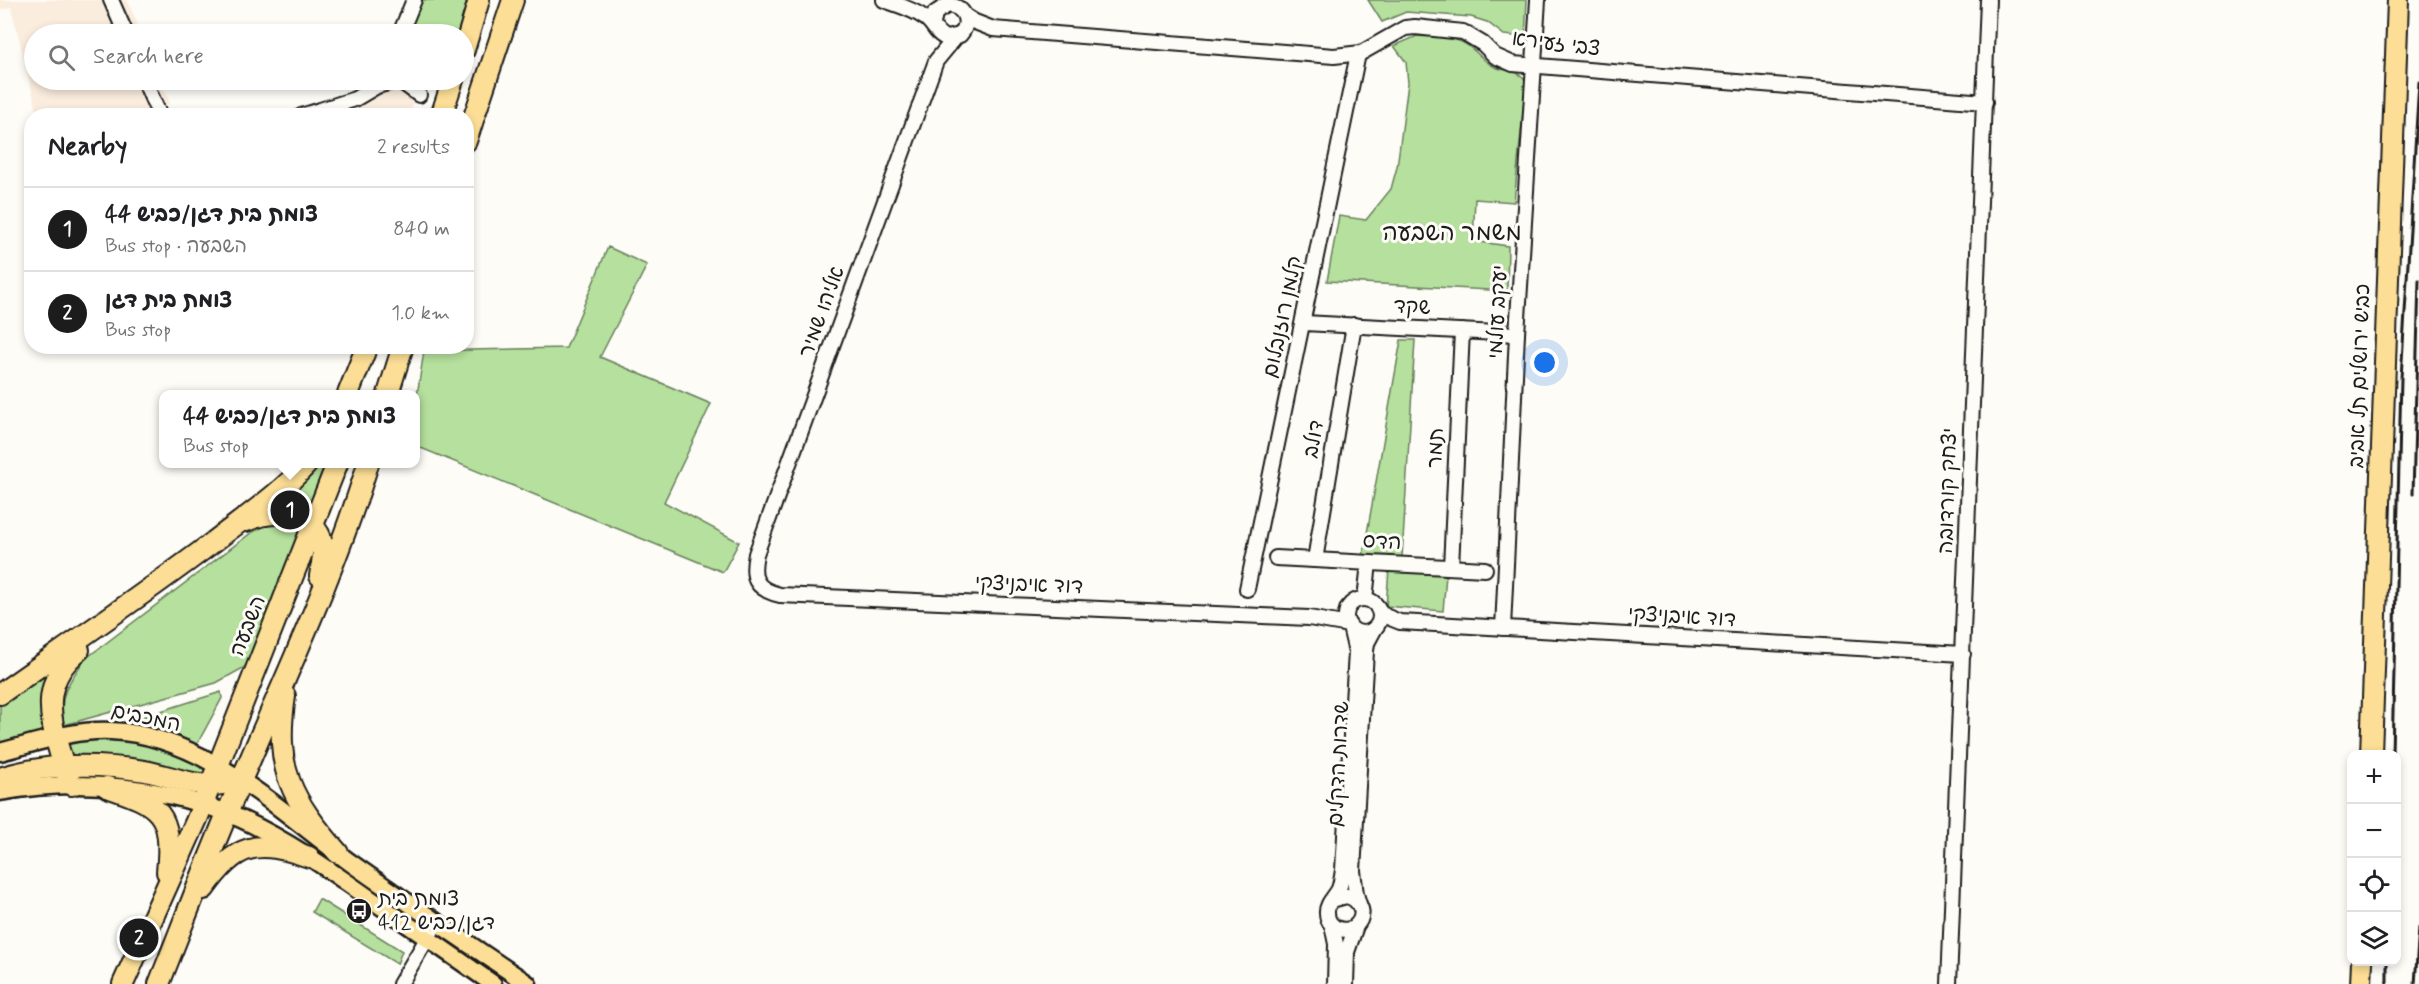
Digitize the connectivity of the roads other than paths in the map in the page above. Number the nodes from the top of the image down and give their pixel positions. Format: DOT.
graph roads {
  1 [pos="111,0"];
  2 [pos="414,0"];
  3 [pos="479,0"];
  4 [pos="513,0"];
  5 [pos="884,0"];
  6 [pos="1538,0"];
  7 [pos="1988,0"];
  8 [pos="2395,0"];
  9 [pos="944,5"];
  10 [pos="962,9"];
  11 [pos="914,11"];
  12 [pos="122,24"];
  13 [pos="404,24"];
  14 [pos="472,24"];
  15 [pos="934,27"];
  16 [pos="993,28"];
  17 [pos="957,36"];
  18 [pos="1358,54"];
  19 [pos="936,61"];
  20 [pos="1534,66"];
  21 [pos="148,90"];
  22 [pos="370,90"];
  23 [pos="413,90"];
  24 [pos="450,90"];
  25 [pos="419,94"];
  26 [pos="1985,102"];
  27 [pos="156,108"];
  28 [pos="326,108"];
  29 [pos="444,108"];
  30 [pos="474,117"];
  31 [pos="1304,323"];
  32 [pos="1354,325"];
  33 [pos="1462,331"];
  34 [pos="1517,334"];
  35 [pos="364,354"];
  36 [pos="375,354"];
  37 [pos="400,354"];
  38 [pos="350,390"];
  39 [pos="363,390"];
  40 [pos="389,390"];
  41 [pos="303,468"];
  42 [pos="335,468"];
  43 [pos="367,468"];
  44 [pos="233,526"];
  45 [pos="313,527"];
  46 [pos="1276,558"];
  47 [pos="1315,560"];
  48 [pos="1369,563"];
  49 [pos="1451,567"];
  50 [pos="1485,569"];
  51 [pos="755,578"];
  52 [pos="162,580"];
  53 [pos="1247,589"];
  54 [pos="1365,599"];
  55 [pos="1349,606"];
  56 [pos="1378,609"];
  57 [pos="313,614"];
  58 [pos="1309,618"];
  59 [pos="1400,622"];
  60 [pos="1349,626"];
  61 [pos="1376,627"];
  62 [pos="1503,627"];
  63 [pos="1963,654"];
  64 [pos="288,672"];
  65 [pos="0,694"];
  66 [pos="56,738"];
  67 [pos="2371,750"];
  68 [pos="0,752"];
  69 [pos="64,767"];
  70 [pos="218,767"];
  71 [pos="0,778"];
  72 [pos="241,782"];
  73 [pos="72,785"];
  74 [pos="210,786"];
  75 [pos="107,787"];
  76 [pos="0,792"];
  77 [pos="202,805"];
  78 [pos="228,814"];
  79 [pos="338,853"];
  80 [pos="309,856"];
  81 [pos="166,888"];
  82 [pos="1332,900"];
  83 [pos="1359,904"];
  84 [pos="190,908"];
  85 [pos="437,922"];
  86 [pos="1332,926"];
  87 [pos="1356,926"];
  88 [pos="427,938"];
  89 [pos="2363,966"];
  90 [pos="123,984"];
  91 [pos="159,984"];
  92 [pos="400,984"];
  93 [pos="493,984"];
  94 [pos="528,984"];
  95 [pos="1335,984"];
  96 [pos="1346,984"];
  97 [pos="1949,984"];
  98 [pos="2362,984"];
  1 -- 12 [label="street"];
  2 -- 13 [label="street"];
  3 -- 14 [label="highway"];
  4 -- 30 [label="highway"];
  5 -- 11 [label="street"];
  6 -- 20 [label="street, יעקב עולמי"];
  7 -- 26 [label="street, יצחק קורדובה"];
  8 -- 67 [label="highway, כביש ירושלים תל אביב"];
  9 -- 10 [label="street"];
  9 -- 11 [label="street"];
  9 -- 15 [label="street"];
  10 -- 16 [label="street, צבי זעירא"];
  10 -- 17 [label="street"];
  11 -- 15 [label="street"];
  15 -- 17 [label="street"];
  15 -- 19 [label="street, אליהו שמיר"];
  16 -- 17 [label="street, צבי זעירא"];
  16 -- 18 [label="street, צבי זעירא"];
  17 -- 19 [label="street, אליהו שמיר"];
  18 -- 20 [label="street, צבי זעירא"];
  18 -- 31 [label="street, קלמן רוזנבלום"];
  19 -- 51 [label="street, אליהו שמיר"];
  20 -- 26 [label="street, צבי זעירא"];
  20 -- 34 [label="street, יעקב עולמי"];
  21 -- 27 [label="street"];
  22 -- 28 [label="street"];
  23 -- 25 [label="street"];
  24 -- 29 [label="highway"];
  26 -- 63 [label="street, יצחק קורדובה"];
  31 -- 32 [label="street, שקד"];
  31 -- 53 [label="street, קלמן רוזנבלום"];
  32 -- 33 [label="street, שקד"];
  32 -- 47 [label="street, דולב"];
  33 -- 34 [label="street, שקד"];
  33 -- 49 [label="street, תמר"];
  34 -- 62 [label="street, יעקב עולמי"];
  35 -- 38 [label="highway"];
  36 -- 39 [label="highway"];
  37 -- 40 [label="highway"];
  41 -- 44 [label="highway"];
  42 -- 45 [label="highway, השבעה"];
  43 -- 57 [label="highway"];
  44 -- 45 [label="highway"];
  44 -- 52 [label="highway"];
  45 -- 57 [label="highway"];
  45 -- 70 [label="highway, השבעה"];
  46 -- 47 [label="street, הדס"];
  47 -- 48 [label="street, הדס"];
  48 -- 49 [label="street, הדס"];
  48 -- 54 [label="street"];
  49 -- 50 [label="street, הדס"];
  51 -- 58 [label="street, דוד איבניצקי"];
  52 -- 65 [label="highway"];
  52 -- 66 [label="highway"];
  54 -- 55 [label="street"];
  54 -- 56 [label="street"];
  55 -- 58 [label="street, דוד איבניצקי"];
  55 -- 60 [label="street"];
  56 -- 59 [label="street, דוד איבניצקי"];
  56 -- 61 [label="street"];
  57 -- 64 [label="highway"];
  58 -- 60 [label="street, דוד איבניצקי"];
  59 -- 61 [label="street, דוד איבניצקי"];
  59 -- 62 [label="street, דוד איבניצקי"];
  60 -- 61 [label="street"];
  60 -- 82 [label="street, שדרות הדקלים"];
  61 -- 83 [label="street, שדרות הדקלים"];
  62 -- 63 [label="street, דוד איבניצקי"];
  63 -- 97 [label="street, יצחק קורדובה"];
  64 -- 72 [label="highway"];
  64 -- 79 [label="highway"];
  66 -- 68 [label="main road, המכבים"];
  66 -- 69 [label="highway"];
  66 -- 70 [label="main road, המכבים"];
  69 -- 71 [label="highway"];
  69 -- 73 [label="highway"];
  69 -- 74 [label="highway"];
  70 -- 72 [label="main road, המכבים"];
  70 -- 74 [label="highway, השבעה"];
  72 -- 74 [label="highway"];
  72 -- 78 [label="highway"];
  72 -- 79 [label="main road, המכבים"];
  73 -- 75 [label="main road"];
  73 -- 76 [label="main road"];
  74 -- 77 [label="highway, השבעה"];
  75 -- 77 [label="main road"];
  75 -- 81 [label="highway"];
  77 -- 78 [label="main road"];
  77 -- 81 [label="highway, השבעה"];
  78 -- 80 [label="main road"];
  78 -- 84 [label="highway"];
  79 -- 85 [label="main road, המכבים"];
  80 -- 84 [label="highway"];
  80 -- 88 [label="main road"];
  81 -- 90 [label="highway, השבעה"];
  82 -- 83 [label="street"];
  82 -- 86 [label="street"];
  83 -- 87 [label="street"];
  84 -- 91 [label="highway"];
  85 -- 88 [label="street"];
  85 -- 94 [label="main road, המכבים"];
  86 -- 87 [label="street"];
  86 -- 95 [label="street"];
  87 -- 96 [label="street"];
  88 -- 92 [label="street"];
  88 -- 93 [label="main road"];
  89 -- 98 [label="highway"];
}
